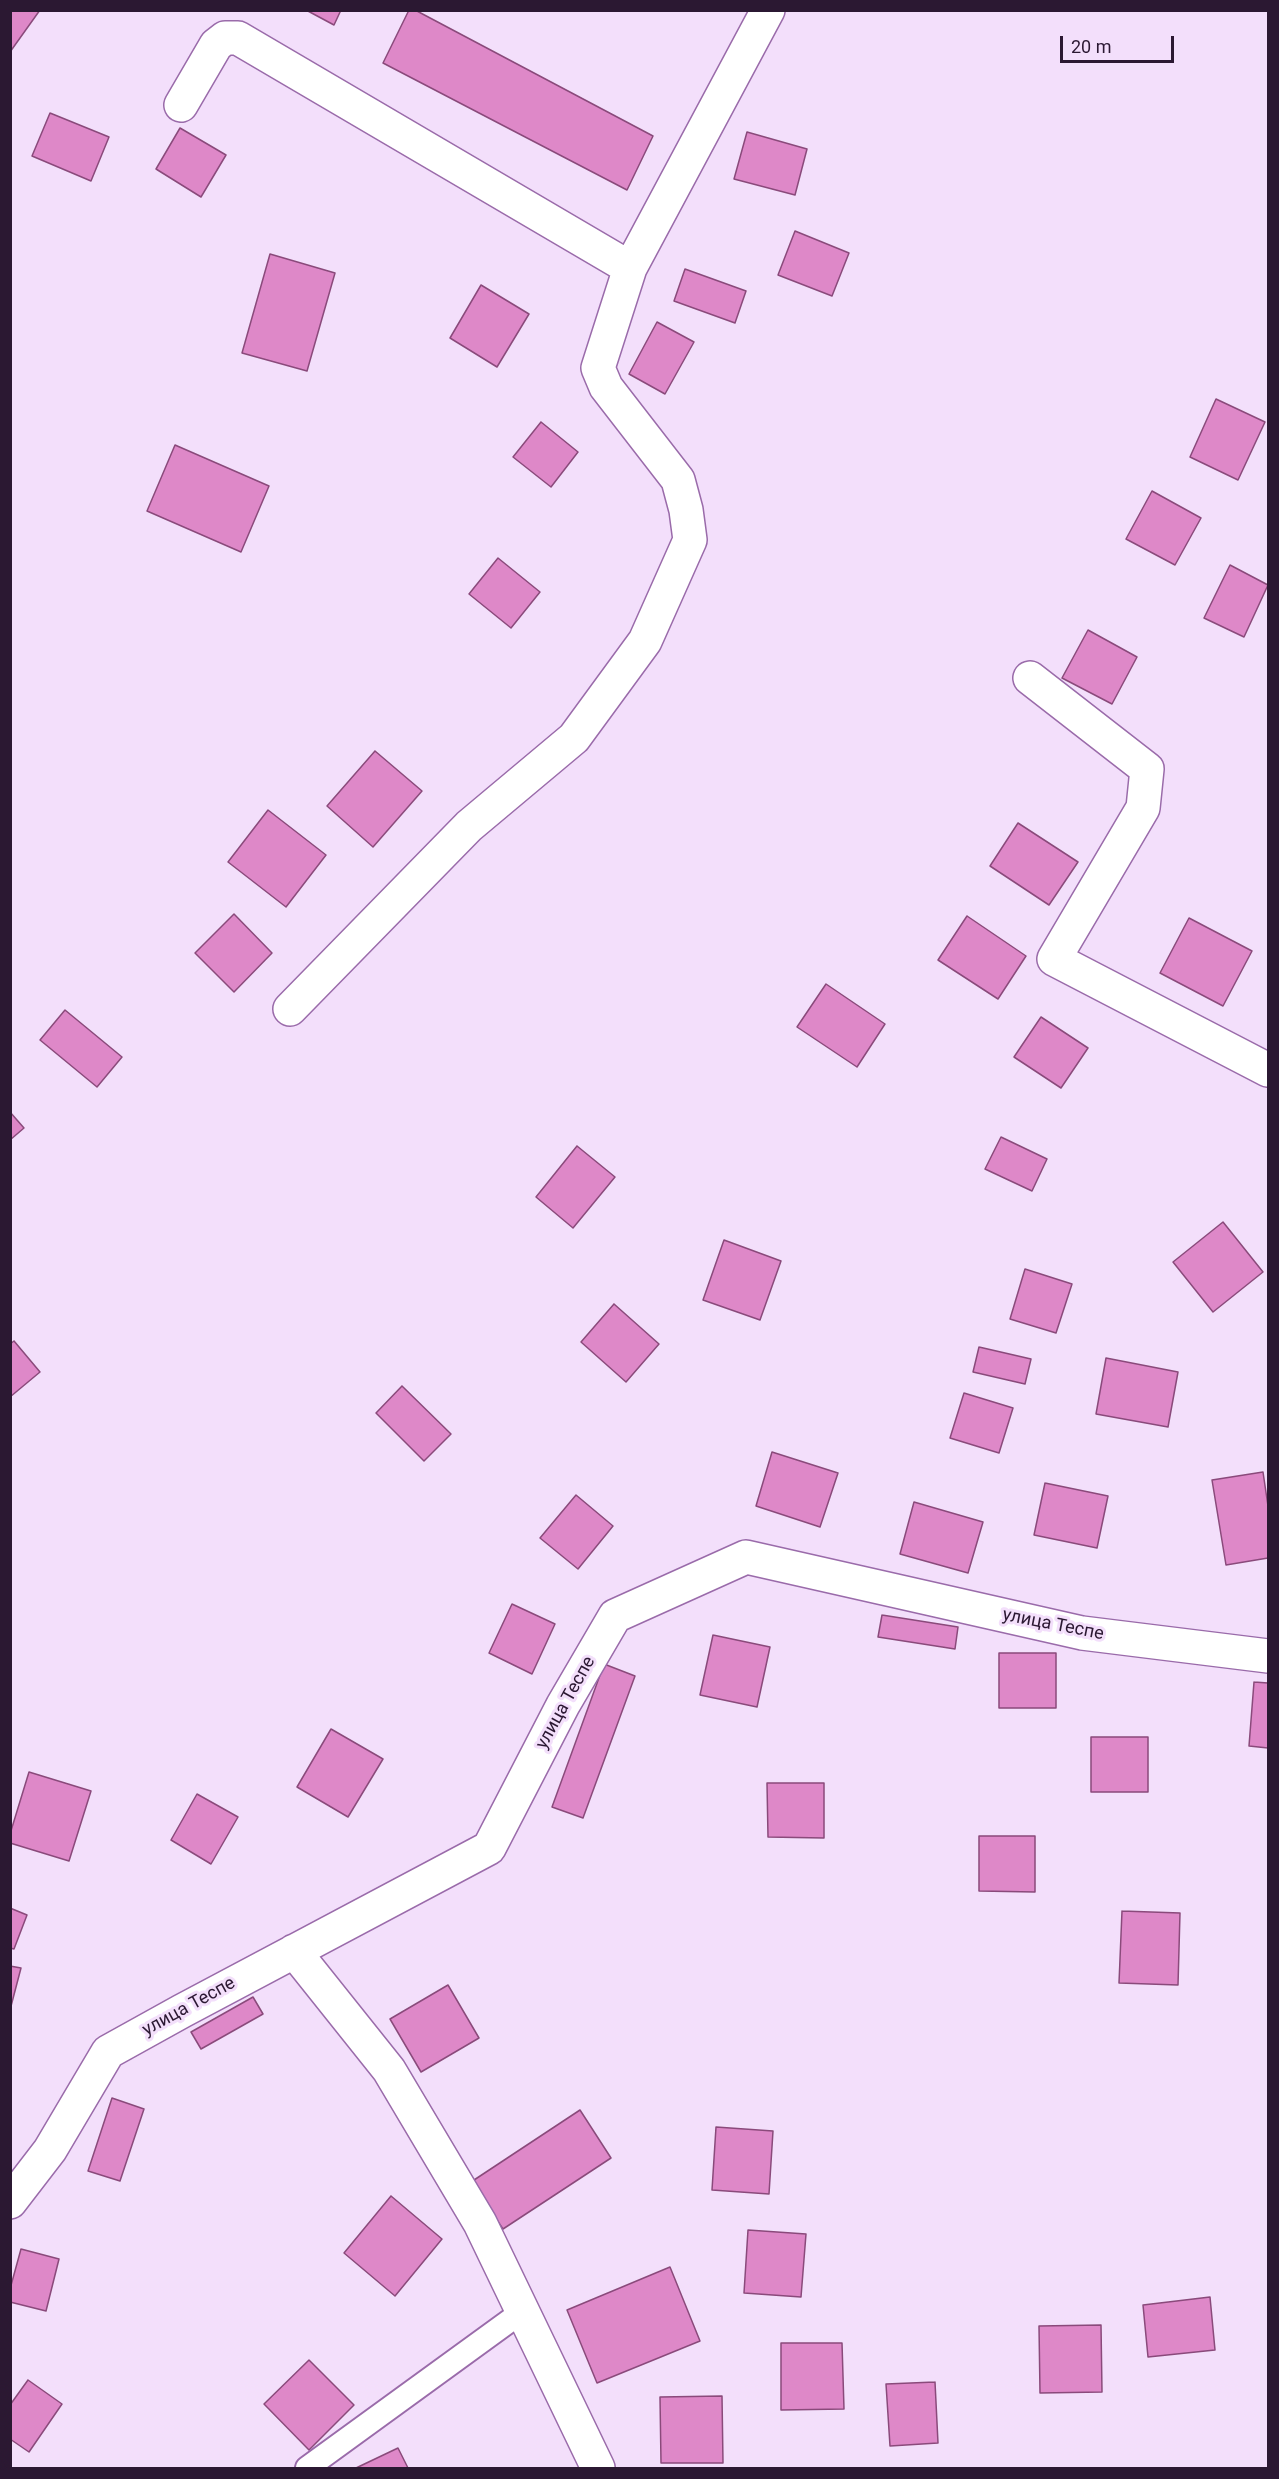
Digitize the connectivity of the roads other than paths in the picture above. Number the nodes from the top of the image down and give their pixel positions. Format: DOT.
graph roads {
  1 [pos="768,10"];
  2 [pos="181,105"];
  3 [pos="630,268"];
  4 [pos="1030,678"];
  5 [pos="290,1009"];
  6 [pos="1269,1070"];
  7 [pos="1269,1656"];
  8 [pos="294,1951"];
  9 [pos="10,2202"];
  10 [pos="523,2312"];
  11 [pos="307,2469"];
  12 [pos="598,2469"];
  1 -- 3 [label="street"];
  2 -- 3 [label="street"];
  3 -- 5 [label="street"];
  4 -- 6 [label="street"];
  7 -- 8 [label="street, улица Теспе"];
  8 -- 9 [label="street, улица Теспе"];
  8 -- 10 [label="street"];
  10 -- 11 [label="lane"];
  10 -- 12 [label="street"];
}
